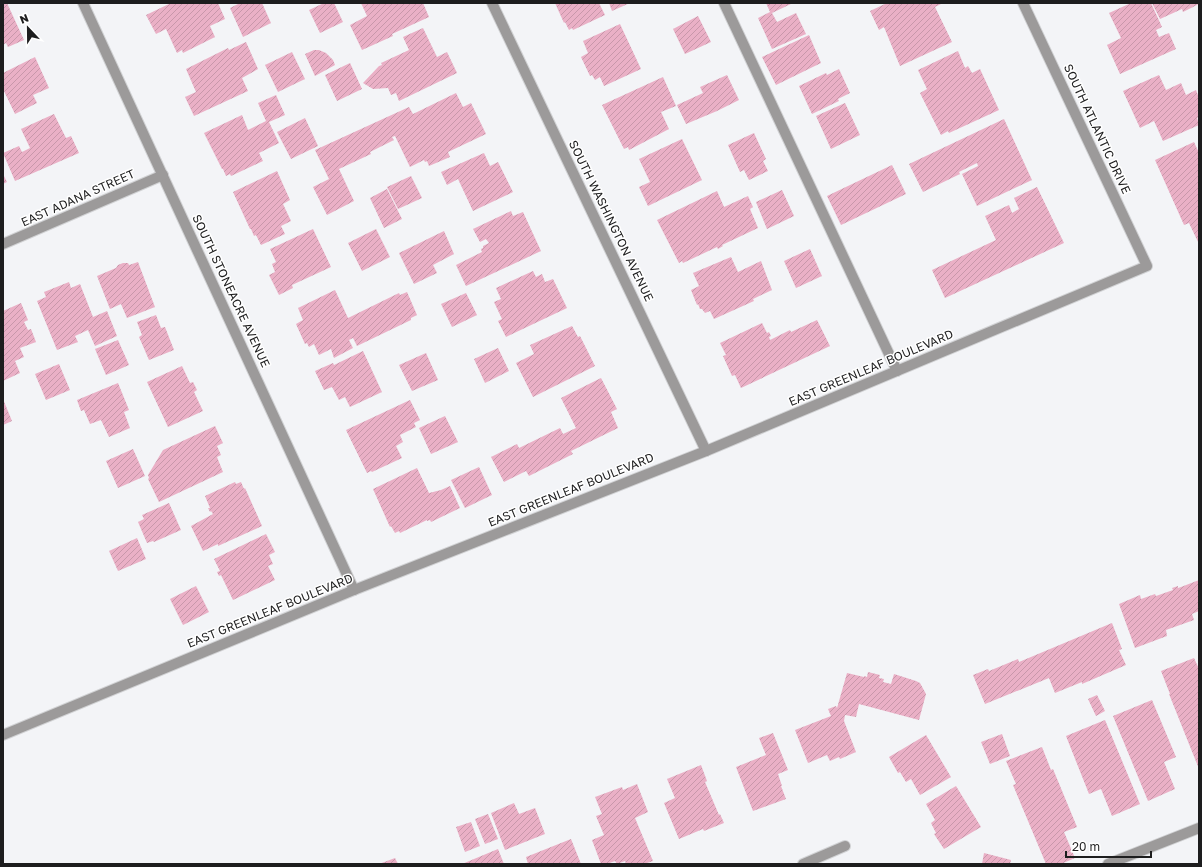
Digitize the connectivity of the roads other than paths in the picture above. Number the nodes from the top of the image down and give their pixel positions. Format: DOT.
graph roads {
  1 [pos="83,3"];
  2 [pos="492,3"];
  3 [pos="724,3"];
  4 [pos="1023,3"];
  5 [pos="162,174"];
  6 [pos="3,244"];
  7 [pos="1147,266"];
  8 [pos="897,371"];
  9 [pos="706,451"];
  10 [pos="354,590"];
  11 [pos="3,735"];
  12 [pos="1199,828"];
  13 [pos="845,846"];
  14 [pos="803,864"];
  15 [pos="1108,864"];
  1 -- 5 [label="street, SOUTH STONEACRE AVENUE"];
  2 -- 9 [label="street, SOUTH WASHINGTON AVENUE"];
  3 -- 8 [label="street"];
  4 -- 7 [label="street, SOUTH ATLANTIC DRIVE"];
  5 -- 6 [label="street, EAST ADANA STREET"];
  5 -- 10 [label="street, SOUTH STONEACRE AVENUE"];
  7 -- 8 [label="street, EAST GREENLEAF BOULEVARD"];
  8 -- 9 [label="street, EAST GREENLEAF BOULEVARD"];
  9 -- 10 [label="street, EAST GREENLEAF BOULEVARD"];
  10 -- 11 [label="street, EAST GREENLEAF BOULEVARD"];
  12 -- 15 [label="street"];
  13 -- 14 [label="street"];
}
